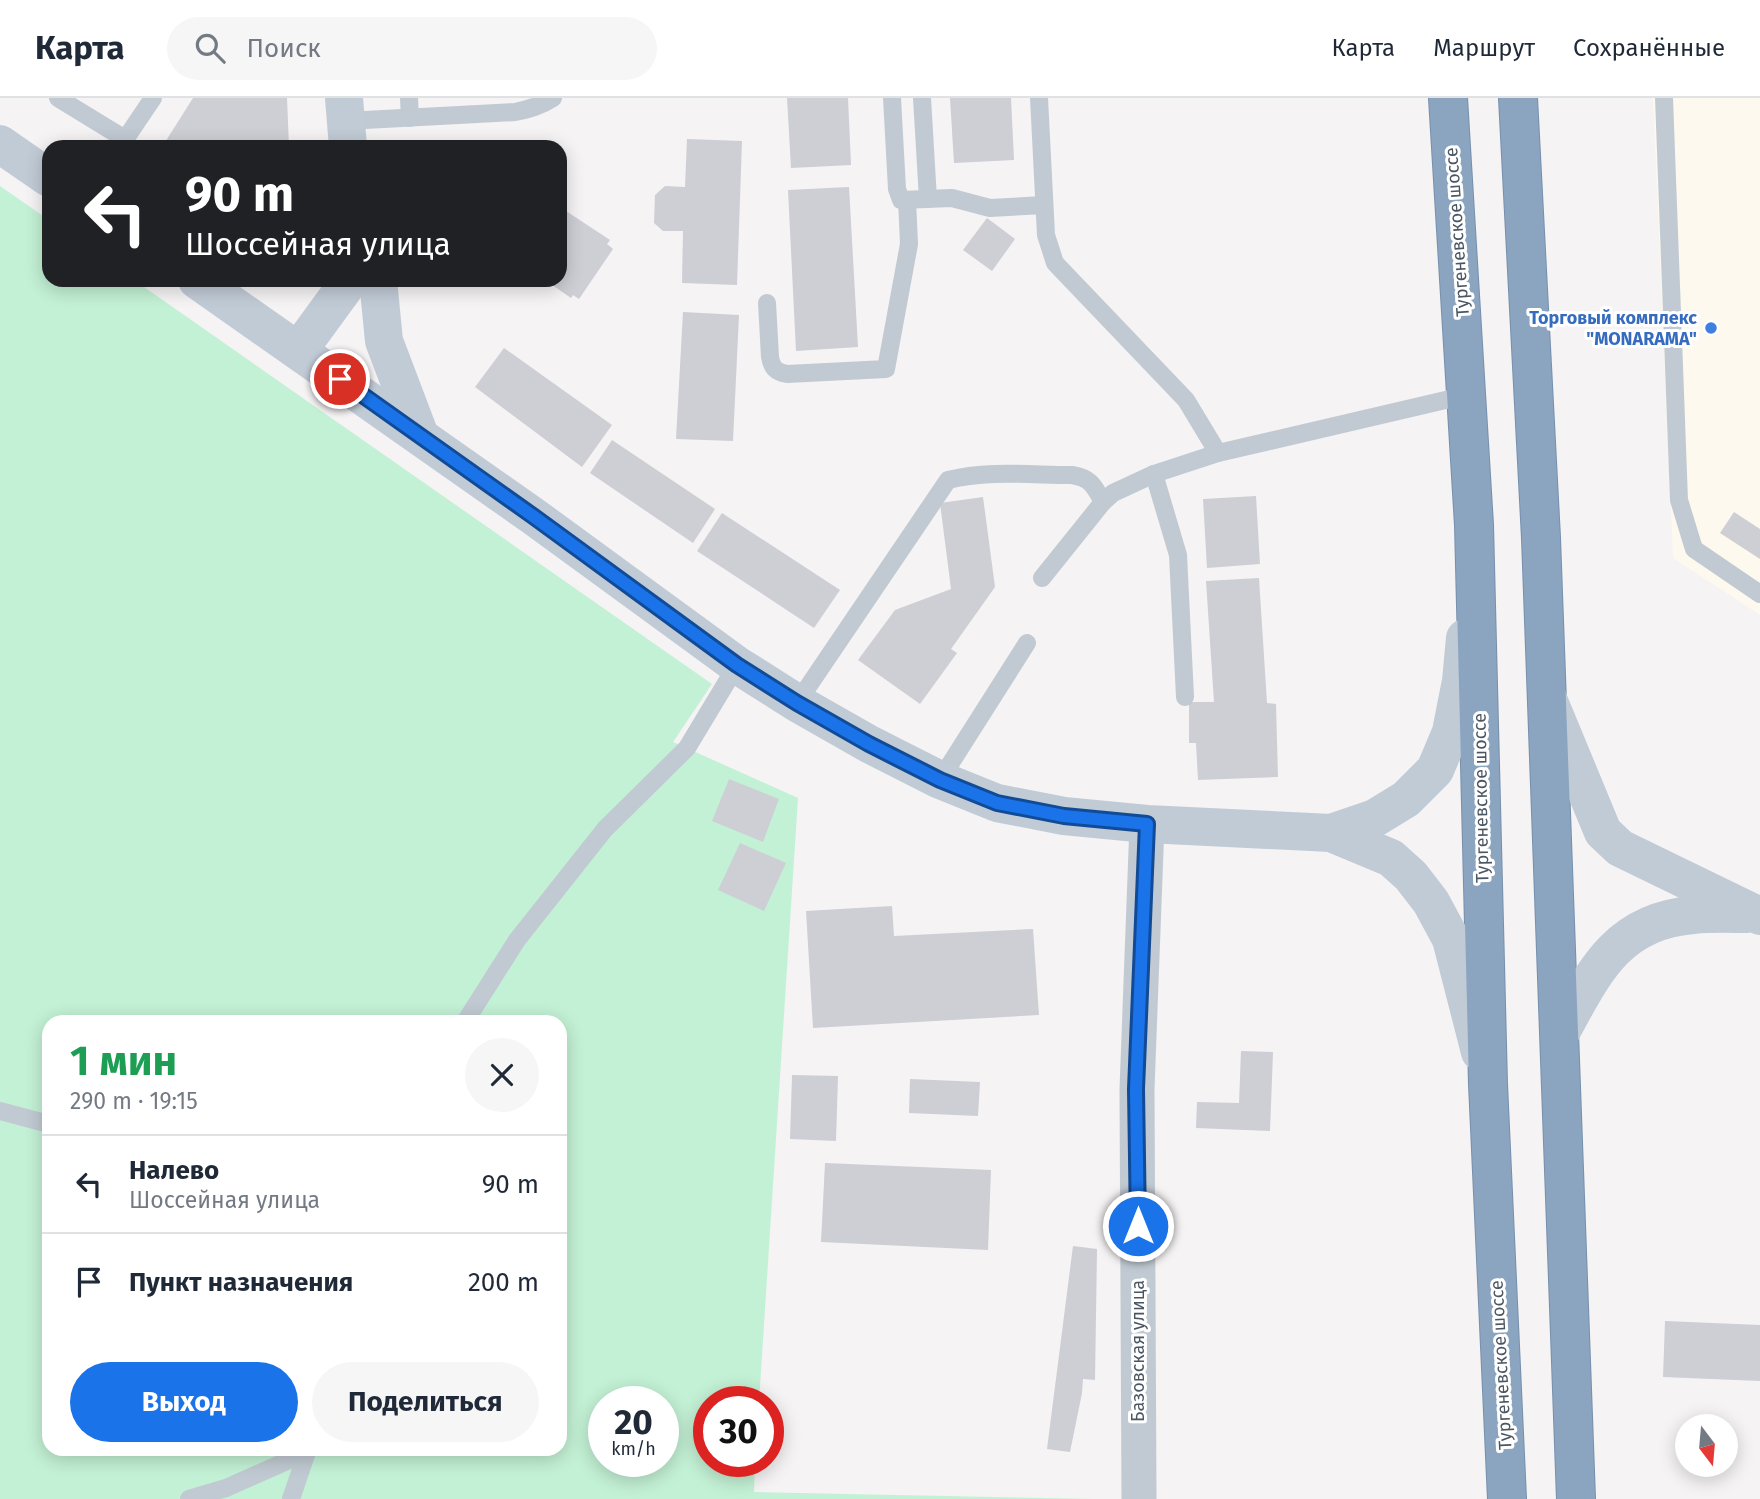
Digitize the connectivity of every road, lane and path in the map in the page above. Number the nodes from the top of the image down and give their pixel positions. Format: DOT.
graph roads {
  1 [pos="58,98"];
  2 [pos="153,98"];
  3 [pos="409,98"];
  4 [pos="553,98"];
  5 [pos="892,98"];
  6 [pos="922,98"];
  7 [pos="1039,98"];
  8 [pos="1448,98"];
  9 [pos="1518,98"];
  10 [pos="1664,98"];
  11 [pos="410,118"];
  12 [pos="346,122"];
  13 [pos="118,140"];
  14 [pos="124,140"];
  15 [pos="0,144"];
  16 [pos="42,173"];
  17 [pos="928,199"];
  18 [pos="907,200"];
  19 [pos="1044,205"];
  20 [pos="207,287"];
  21 [pos="345,287"];
  22 [pos="379,287"];
  23 [pos="767,303"];
  24 [pos="299,351"];
  25 [pos="1467,395"];
  26 [pos="421,436"];
  27 [pos="1218,453"];
  28 [pos="1154,474"];
  29 [pos="1102,502"];
  30 [pos="1474,525"];
  31 [pos="1042,578"];
  32 [pos="1760,594"];
  33 [pos="1027,642"];
  34 [pos="737,665"];
  35 [pos="1185,697"];
  36 [pos="1547,698"];
  37 [pos="797,703"];
  38 [pos="940,780"];
  39 [pos="1147,824"];
  40 [pos="1331,833"];
  41 [pos="1758,915"];
  42 [pos="469,1015"];
  43 [pos="1560,1034"];
  44 [pos="1488,1084"];
  45 [pos="0,1111"];
  46 [pos="42,1122"];
  47 [pos="295,1456"];
  48 [pos="306,1456"];
  49 [pos="189,1499"];
  50 [pos="291,1499"];
  51 [pos="1139,1499"];
  52 [pos="1507,1499"];
  53 [pos="1576,1499"];
  1 -- 13 [label="lane"];
  2 -- 14 [label="lane"];
  3 -- 11 [label="lane"];
  4 -- 11 [label="lane"];
  5 -- 18 [label="lane"];
  6 -- 17 [label="lane"];
  7 -- 19 [label="lane"];
  8 -- 25 [label="highway, Тургеневское шоссе"];
  9 -- 36 [label="highway"];
  10 -- 32 [label="lane"];
  11 -- 12 [label="lane"];
  15 -- 16 [label="main road"];
  17 -- 18 [label="lane"];
  17 -- 19 [label="lane"];
  18 -- 23 [label="lane"];
  19 -- 27 [label="lane"];
  20 -- 24 [label="main road"];
  21 -- 24 [label="main road"];
  22 -- 26 [label="main road"];
  24 -- 26 [label="main road"];
  25 -- 27 [label="lane"];
  25 -- 30 [label="highway, Тургеневское шоссе"];
  26 -- 34 [label="main road"];
  27 -- 28 [label="lane"];
  28 -- 29 [label="lane"];
  28 -- 35 [label="lane"];
  29 -- 31 [label="lane"];
  29 -- 37 [label="lane"];
  30 -- 40 [label="main road"];
  30 -- 44 [label="highway, Тургеневское шоссе"];
  33 -- 38 [label="lane"];
  34 -- 37 [label="main road"];
  34 -- 42 [label="lane"];
  36 -- 41 [label="main road"];
  36 -- 43 [label="highway"];
  37 -- 38 [label="main road"];
  38 -- 39 [label="main road"];
  39 -- 40 [label="main road"];
  39 -- 51 [label="street, Базовская улица"];
  40 -- 44 [label="main road"];
  41 -- 43 [label="main road"];
  43 -- 53 [label="highway"];
  44 -- 52 [label="highway, Тургеневское шоссе"];
  45 -- 46 [label="lane"];
  47 -- 49 [label="lane"];
  48 -- 50 [label="lane"];
}
